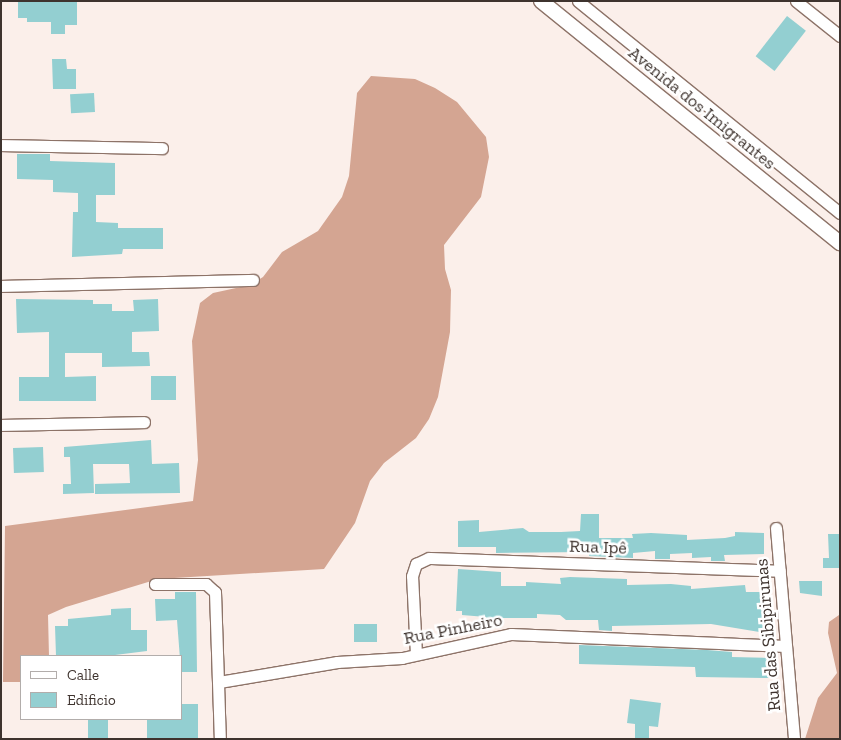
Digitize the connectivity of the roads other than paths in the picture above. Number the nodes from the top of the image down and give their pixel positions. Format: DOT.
graph roads {
  1 [pos="541,1"];
  2 [pos="578,1"];
  3 [pos="796,1"];
  4 [pos="840,36"];
  5 [pos="1,145"];
  6 [pos="162,148"];
  7 [pos="840,213"];
  8 [pos="840,244"];
  9 [pos="254,280"];
  10 [pos="1,286"];
  11 [pos="144,422"];
  12 [pos="1,425"];
  13 [pos="776,528"];
  14 [pos="780,571"];
  15 [pos="155,584"];
  16 [pos="786,646"];
  17 [pos="416,654"];
  18 [pos="219,682"];
  19 [pos="220,739"];
  20 [pos="794,739"];
  1 -- 8 [label="street, Avenida dos Imigrantes"];
  2 -- 7 [label="street"];
  3 -- 4 [label="street"];
  5 -- 6 [label="street"];
  9 -- 10 [label="street"];
  11 -- 12 [label="street"];
  13 -- 14 [label="street, Rua das Sibipirunas"];
  14 -- 16 [label="street, Rua das Sibipirunas"];
  14 -- 17 [label="street, Rua Ipê"];
  15 -- 18 [label="street"];
  16 -- 17 [label="street, Rua Pinheiro"];
  16 -- 20 [label="street, Rua das Sibipirunas"];
  17 -- 18 [label="street, Rua Pinheiro"];
  18 -- 19 [label="street"];
}
